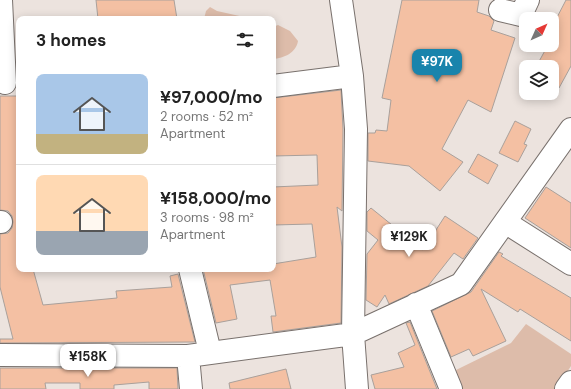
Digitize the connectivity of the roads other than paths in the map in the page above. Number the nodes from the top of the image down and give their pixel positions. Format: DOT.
graph roads {
  1 [pos="1,0"];
  2 [pos="341,0"];
  3 [pos="528,0"];
  4 [pos="500,10"];
  5 [pos="352,76"];
  6 [pos="8,84"];
  7 [pos="276,86"];
  8 [pos="571,128"];
  9 [pos="505,222"];
  10 [pos="571,264"];
  11 [pos="191,272"];
  12 [pos="416,304"];
  13 [pos="353,334"];
  14 [pos="210,352"];
  15 [pos="0,355"];
  16 [pos="188,356"];
  17 [pos="571,382"];
  18 [pos="192,389"];
  19 [pos="356,389"];
  20 [pos="451,389"];
  21 [pos="566,389"];
  1 -- 6 [label="street"];
  2 -- 5 [label="street"];
  3 -- 4 [label="street"];
  5 -- 7 [label="street"];
  5 -- 13 [label="street"];
  8 -- 9 [label="street"];
  9 -- 10 [label="street"];
  9 -- 12 [label="street"];
  11 -- 14 [label="street"];
  12 -- 13 [label="street"];
  12 -- 20 [label="street"];
  13 -- 14 [label="street"];
  13 -- 19 [label="street"];
  14 -- 16 [label="street"];
  15 -- 16 [label="street"];
  16 -- 18 [label="street"];
  17 -- 21 [label="street"];
}
